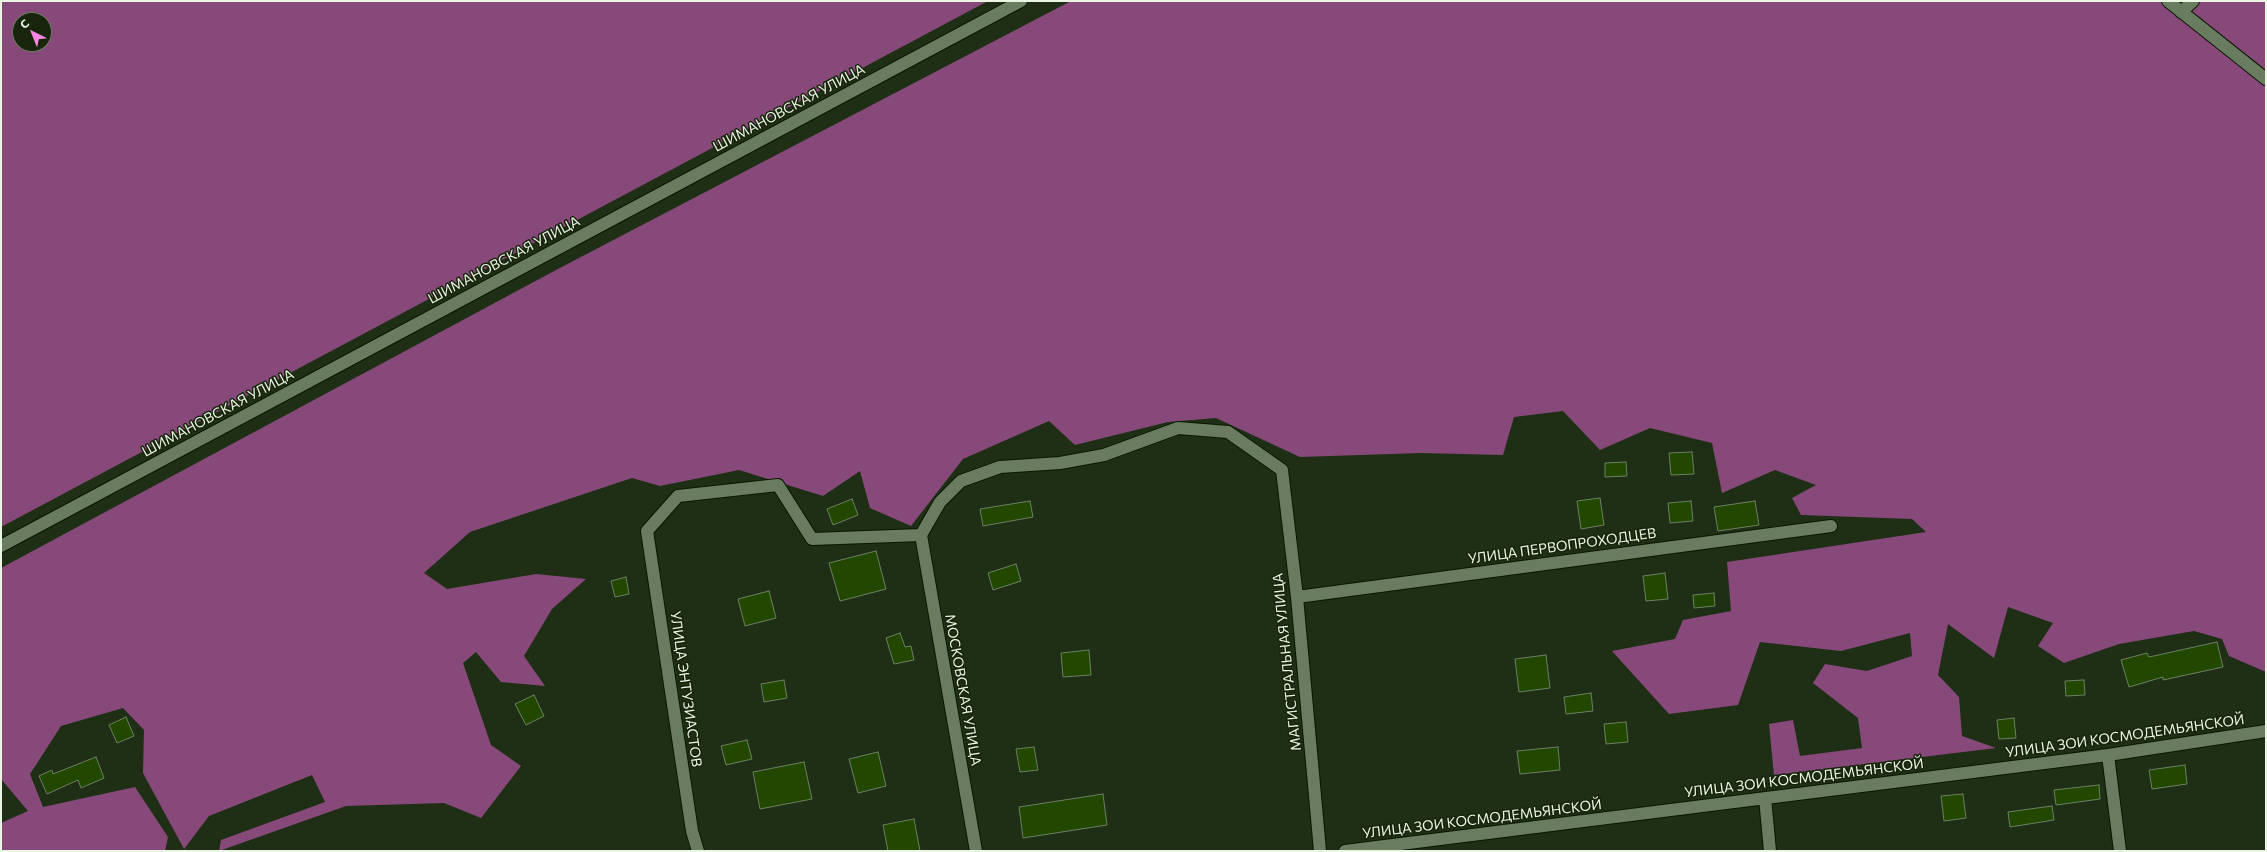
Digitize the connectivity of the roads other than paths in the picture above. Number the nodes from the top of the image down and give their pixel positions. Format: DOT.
graph roads {
  1 [pos="1021,1"];
  2 [pos="2168,1"];
  3 [pos="2193,1"];
  4 [pos="2181,12"];
  5 [pos="2266,79"];
  6 [pos="1831,526"];
  7 [pos="921,535"];
  8 [pos="1,546"];
  9 [pos="1297,597"];
  10 [pos="2266,731"];
  11 [pos="2108,755"];
  12 [pos="1765,798"];
  13 [pos="698,851"];
  14 [pos="976,851"];
  15 [pos="1320,851"];
  16 [pos="1345,851"];
  17 [pos="1770,851"];
  18 [pos="2120,851"];
  1 -- 8 [label="street, ШИМАНОВСКАЯ УЛИЦА"];
  2 -- 4 [label="street"];
  3 -- 4 [label="street"];
  4 -- 5 [label="street"];
  6 -- 9 [label="street, УЛИЦА ПЕРВОПРОХОДЦЕВ"];
  7 -- 9 [label="street, МАГИСТРАЛЬНАЯ УЛИЦА"];
  7 -- 13 [label="street, УЛИЦА ЭНТУЗИАСТОВ"];
  7 -- 14 [label="street, МОСКОВСКАЯ УЛИЦА"];
  9 -- 15 [label="street, МАГИСТРАЛЬНАЯ УЛИЦА"];
  10 -- 11 [label="street, УЛИЦА ЗОИ КОСМОДЕМЬЯНСКОЙ"];
  11 -- 12 [label="street, УЛИЦА ЗОИ КОСМОДЕМЬЯНСКОЙ"];
  11 -- 18 [label="street"];
  12 -- 16 [label="street, УЛИЦА ЗОИ КОСМОДЕМЬЯНСКОЙ"];
  12 -- 17 [label="street"];
}
